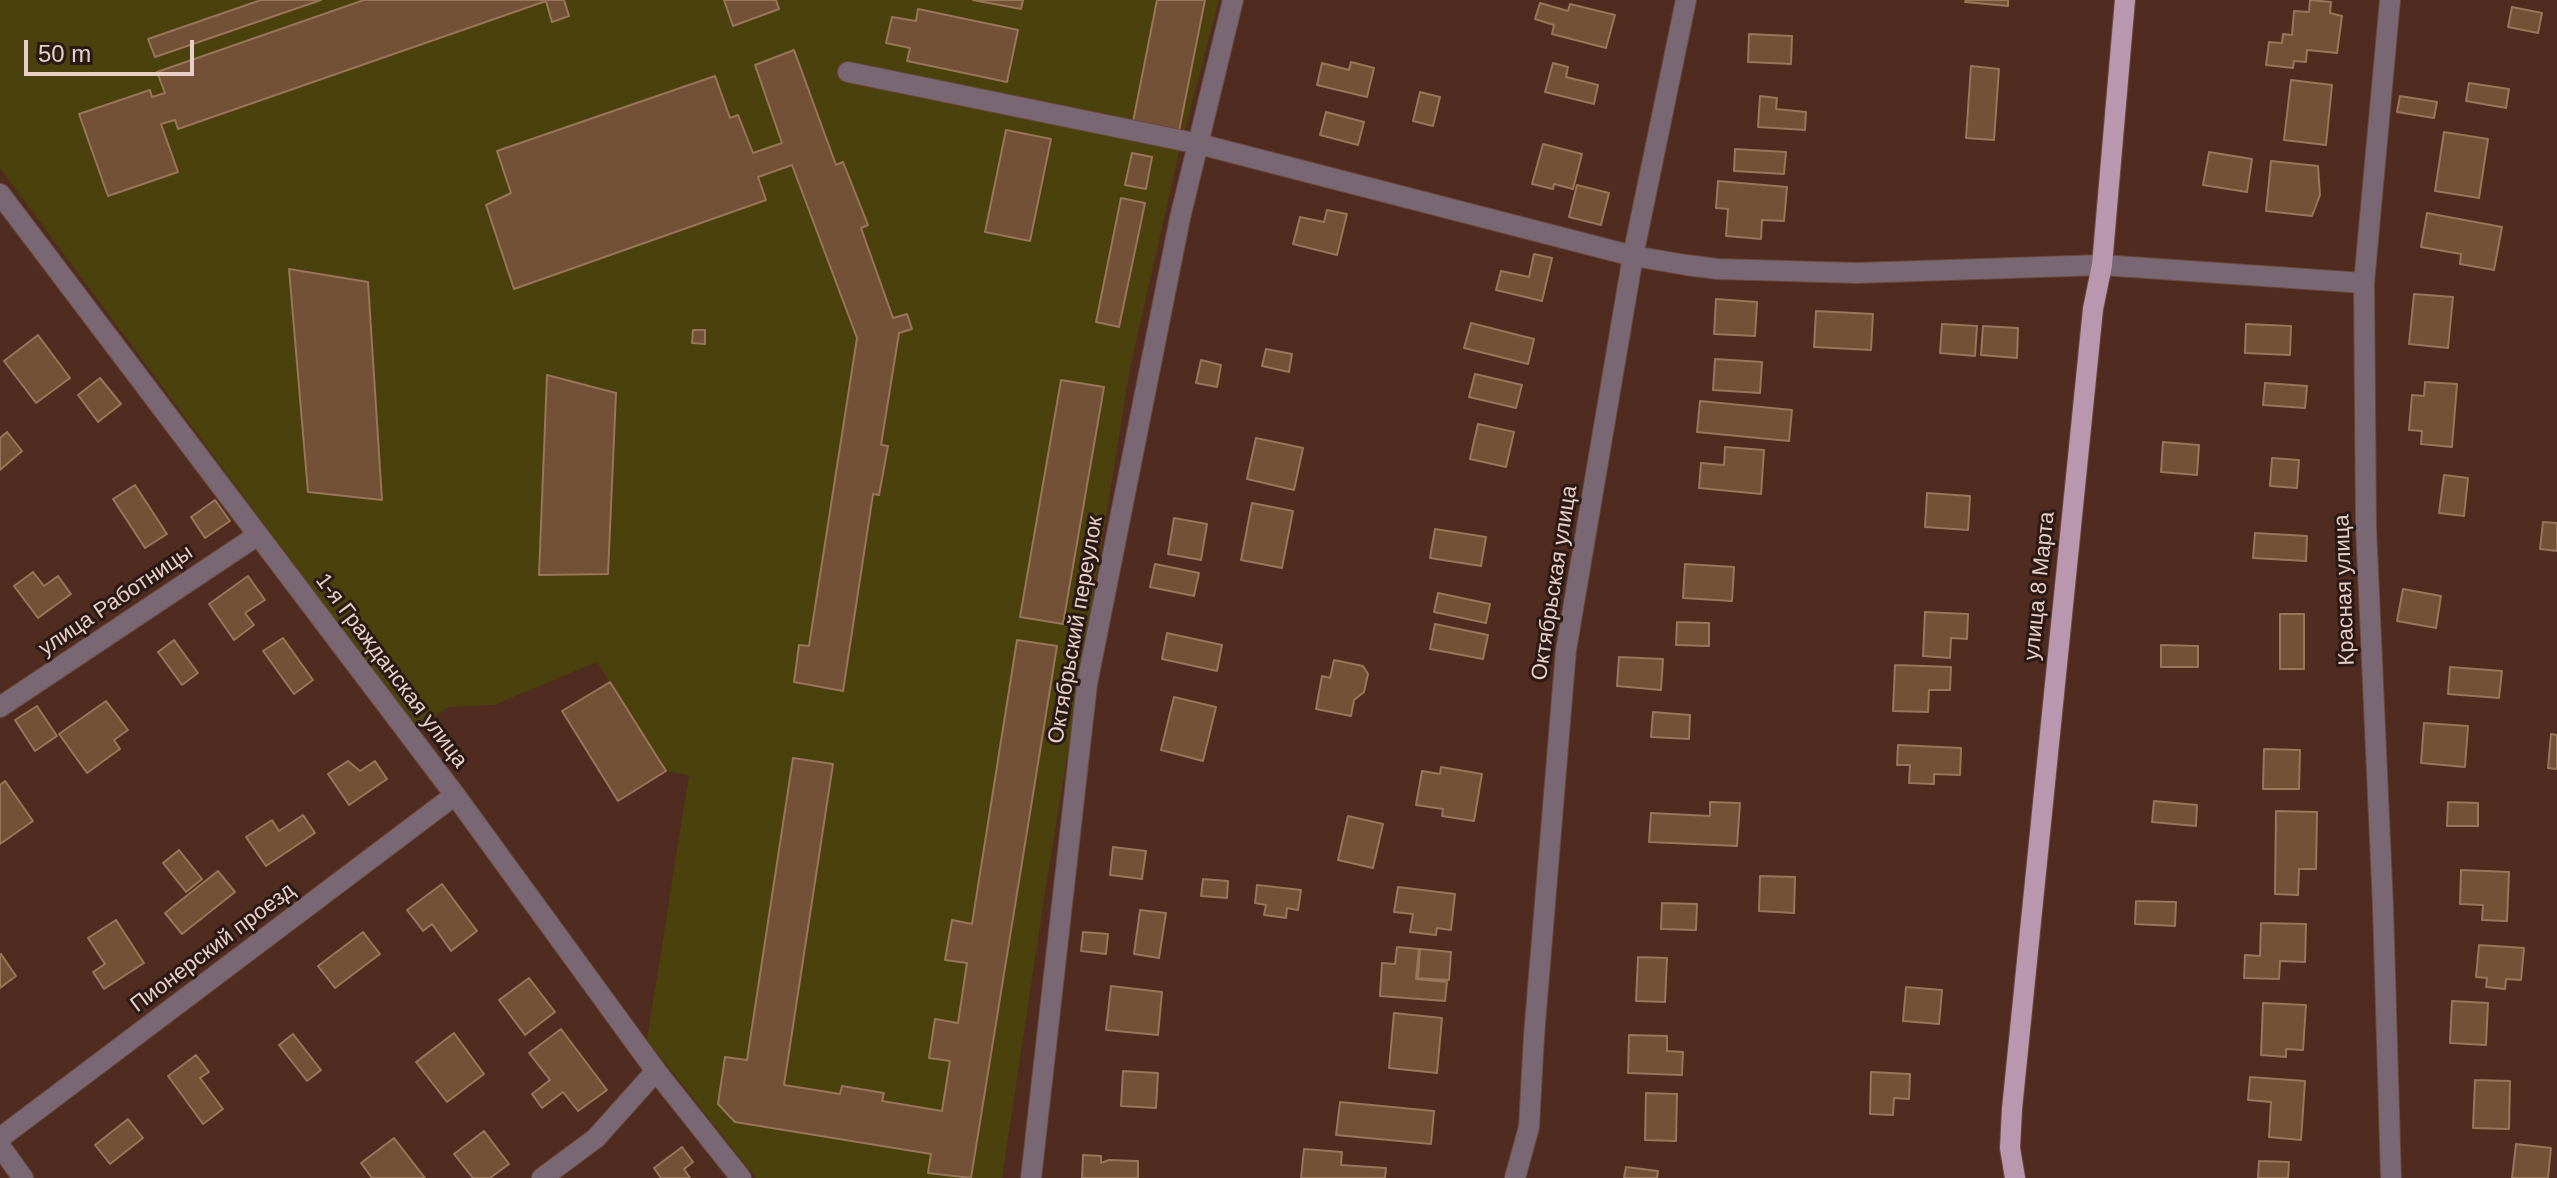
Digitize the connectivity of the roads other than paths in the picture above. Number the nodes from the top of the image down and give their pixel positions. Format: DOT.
graph roads {
  1 [pos="1233,0"];
  2 [pos="1686,0"];
  3 [pos="2125,0"];
  4 [pos="2390,0"];
  5 [pos="848,72"];
  6 [pos="1199,144"];
  7 [pos="0,194"];
  8 [pos="1633,256"];
  9 [pos="2102,265"];
  10 [pos="2364,283"];
  11 [pos="258,535"];
  12 [pos="0,707"];
  13 [pos="455,795"];
  14 [pos="656,1071"];
  15 [pos="0,1138"];
  16 [pos="0,1146"];
  17 [pos="23,1178"];
  18 [pos="542,1178"];
  19 [pos="741,1178"];
  20 [pos="1031,1178"];
  21 [pos="1515,1178"];
  22 [pos="2015,1178"];
  23 [pos="2391,1178"];
  1 -- 6 [label="street, Октябрьский переулок"];
  2 -- 8 [label="street, Октябрьская улица"];
  3 -- 9 [label="main road, улица 8 Марта"];
  4 -- 10 [label="street, Красная улица"];
  5 -- 6 [label="street"];
  6 -- 8 [label="street"];
  6 -- 20 [label="street, Октябрьский переулок"];
  7 -- 11 [label="street, 1-я Гражданская улица"];
  8 -- 9 [label="street"];
  8 -- 21 [label="street, Октябрьская улица"];
  9 -- 10 [label="street"];
  9 -- 22 [label="main road, улица 8 Марта"];
  10 -- 23 [label="street, Красная улица"];
  11 -- 12 [label="street, улица Работницы"];
  11 -- 13 [label="street, 1-я Гражданская улица"];
  13 -- 14 [label="street, 1-я Гражданская улица"];
  13 -- 15 [label="street, Пионерский проезд"];
  14 -- 18 [label="street"];
  14 -- 19 [label="street, 1-я Гражданская улица"];
  16 -- 17 [label="street"];
}
